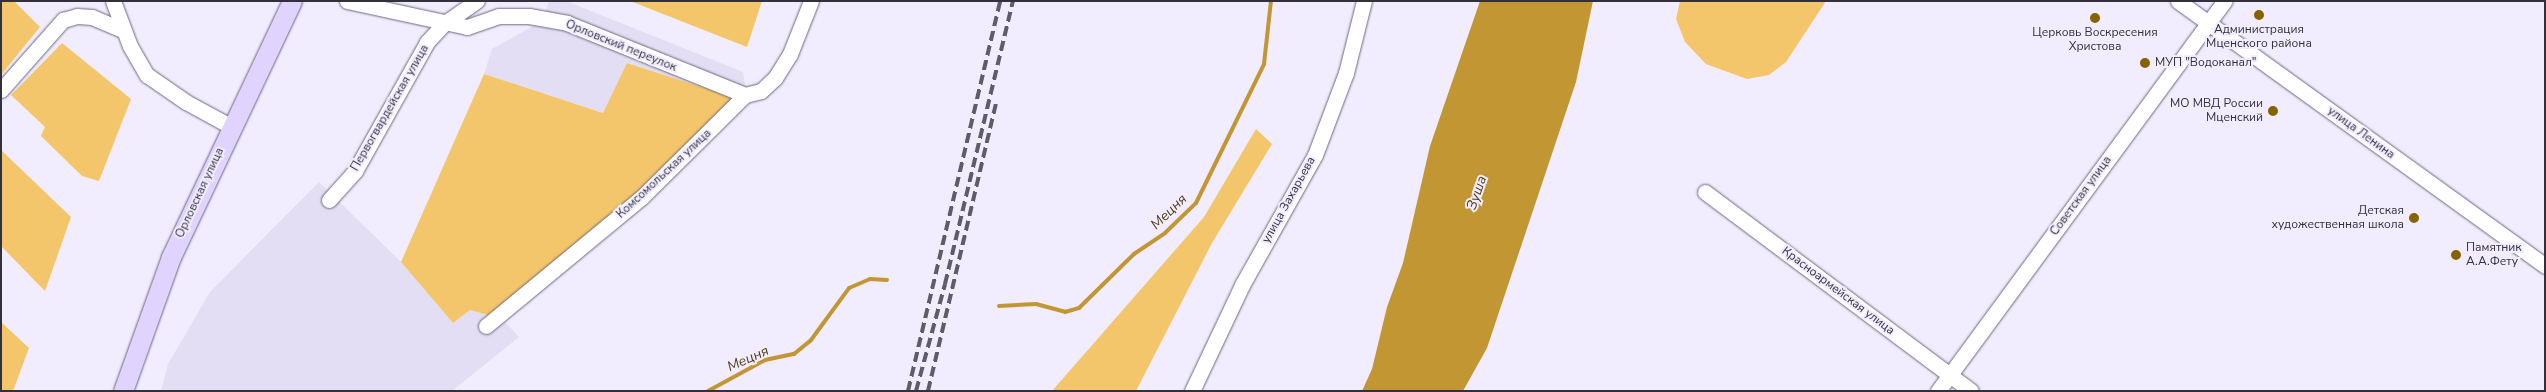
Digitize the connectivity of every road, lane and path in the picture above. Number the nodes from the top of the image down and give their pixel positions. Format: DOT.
graph roads {
  1 [pos="113,1"];
  2 [pos="292,1"];
  3 [pos="347,1"];
  4 [pos="477,1"];
  5 [pos="811,1"];
  6 [pos="1364,1"];
  7 [pos="2178,1"];
  8 [pos="2225,1"];
  9 [pos="445,22"];
  10 [pos="2209,23"];
  11 [pos="123,30"];
  12 [pos="1,90"];
  13 [pos="745,95"];
  14 [pos="230,126"];
  15 [pos="1705,192"];
  16 [pos="329,200"];
  17 [pos="2545,266"];
  18 [pos="486,326"];
  19 [pos="1949,375"];
  20 [pos="123,391"];
  21 [pos="1192,391"];
  22 [pos="1938,391"];
  23 [pos="1971,391"];
  1 -- 11 [label="street"];
  2 -- 14 [label="main road, Орловская улица"];
  3 -- 9 [label="street, Орловский переулок"];
  4 -- 9 [label="street, Первогвардейская улица"];
  5 -- 13 [label="street, Комсомольская улица"];
  6 -- 21 [label="street, улица Захарьева"];
  7 -- 10 [label="street, улица Ленина"];
  8 -- 10 [label="street, Советская улица"];
  9 -- 13 [label="street, Орловский переулок"];
  9 -- 16 [label="street, Первогвардейская улица"];
  10 -- 17 [label="street, улица Ленина"];
  10 -- 19 [label="street, Советская улица"];
  11 -- 12 [label="street"];
  11 -- 14 [label="street"];
  13 -- 18 [label="street, Комсомольская улица"];
  14 -- 20 [label="main road, Орловская улица"];
  15 -- 19 [label="street, Красноармейская улица"];
  19 -- 22 [label="street, Советская улица"];
  19 -- 23 [label="street, Красноармейская улица"];
}
